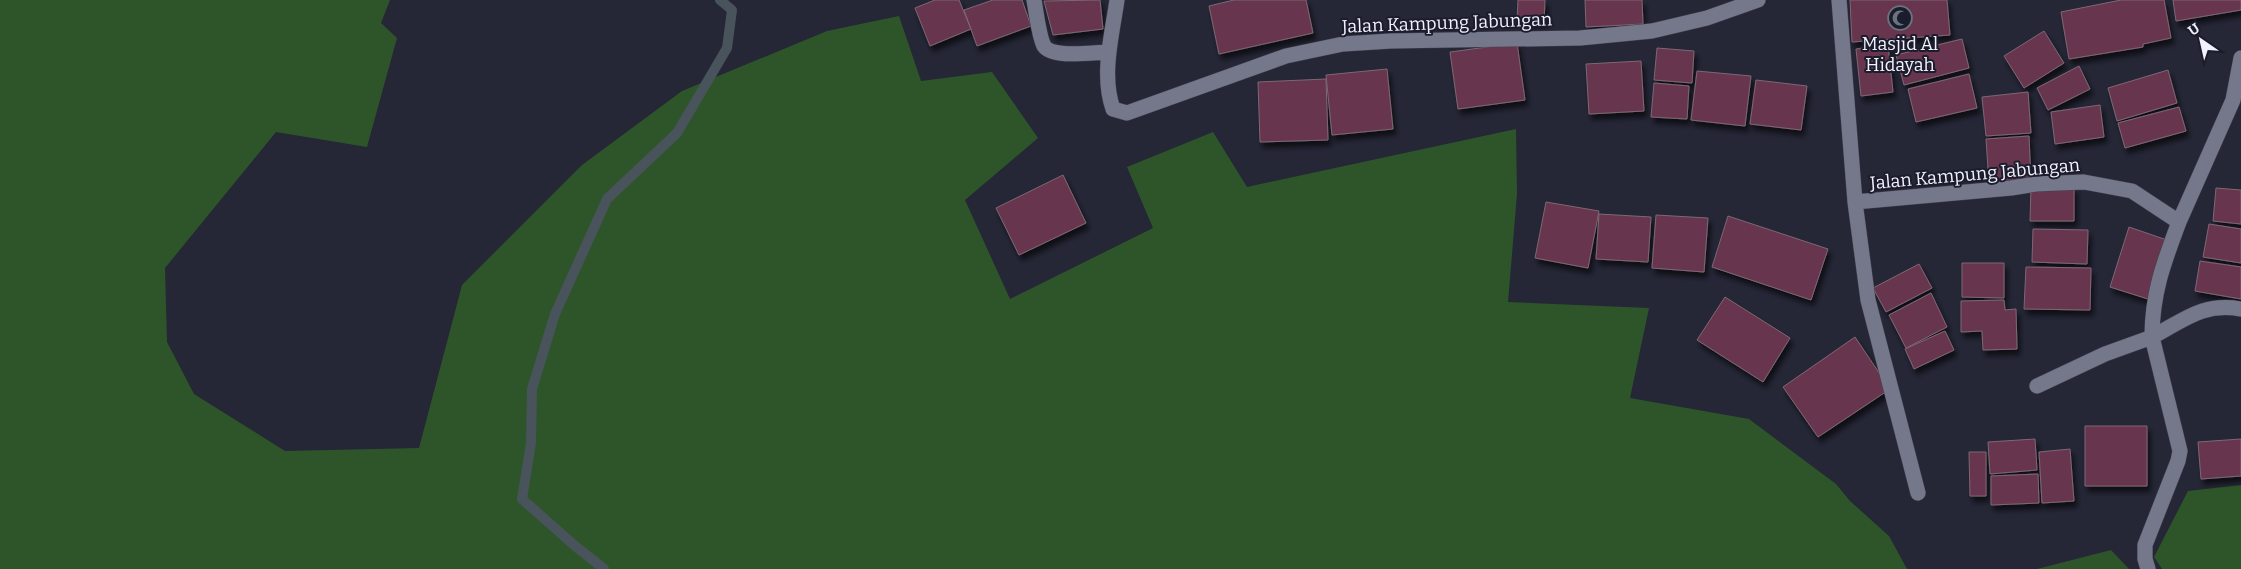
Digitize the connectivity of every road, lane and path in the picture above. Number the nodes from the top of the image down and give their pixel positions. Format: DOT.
graph roads {
  1 [pos="1034,0"];
  2 [pos="1117,0"];
  3 [pos="1758,0"];
  4 [pos="1839,0"];
  5 [pos="1109,52"];
  6 [pos="2241,58"];
  7 [pos="1855,202"];
  8 [pos="2179,222"];
  9 [pos="2241,309"];
  10 [pos="2152,337"];
  11 [pos="2037,386"];
  12 [pos="1918,493"];
  13 [pos="2148,569"];
  1 -- 5 [label="street"];
  2 -- 5 [label="street, Jalan Kampung Jabungan"];
  3 -- 5 [label="street, Jalan Kampung Jabungan"];
  4 -- 7 [label="street, Jalan Kampung Jabungan"];
  6 -- 8 [label="street"];
  7 -- 8 [label="street, Jalan Kampung Jabungan"];
  7 -- 12 [label="street, Jalan Kampung Jabungan"];
  8 -- 10 [label="street"];
  9 -- 10 [label="street"];
  10 -- 11 [label="street"];
  10 -- 13 [label="street"];
}
